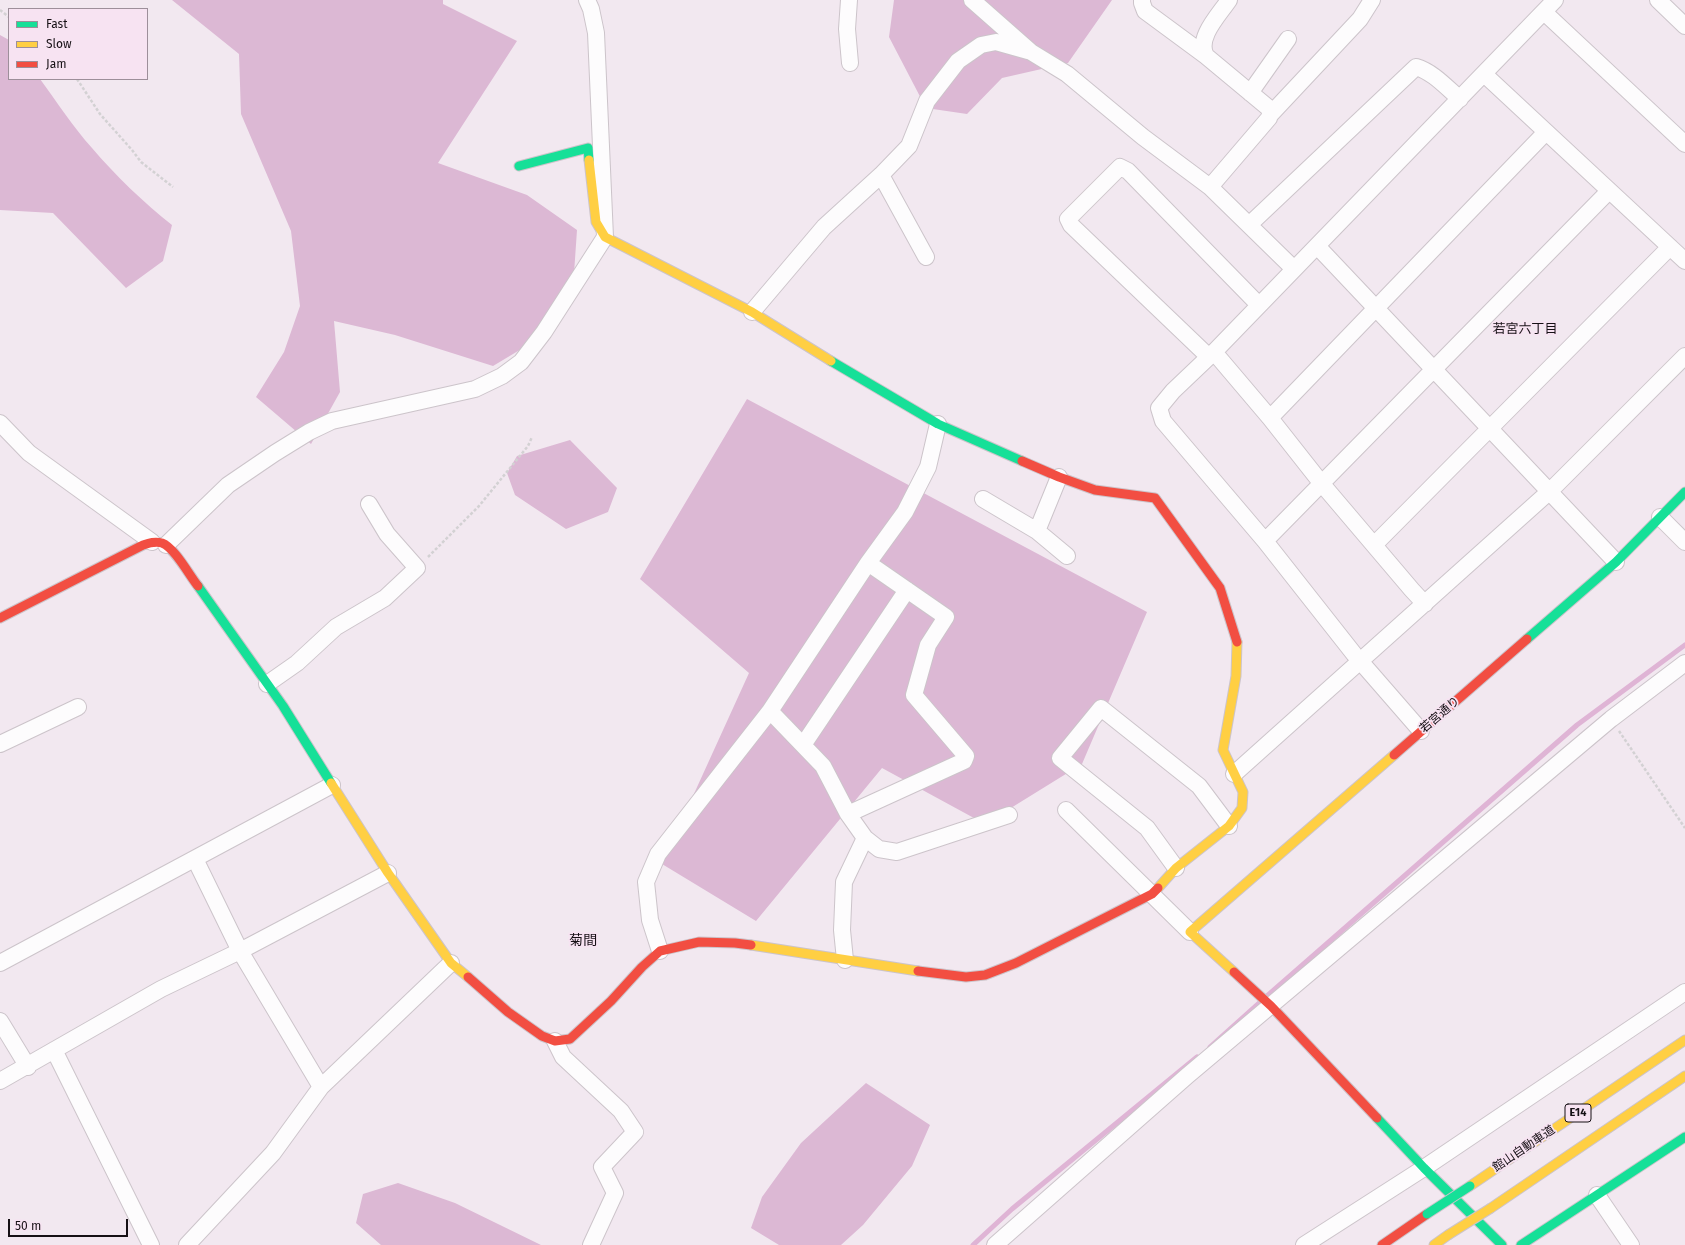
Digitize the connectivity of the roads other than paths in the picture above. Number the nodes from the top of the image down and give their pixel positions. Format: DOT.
graph roads {
  1 [pos="586,0"];
  2 [pos="849,0"];
  3 [pos="972,0"];
  4 [pos="1142,0"];
  5 [pos="1229,0"];
  6 [pos="1372,0"];
  7 [pos="1555,0"];
  8 [pos="1658,0"];
  9 [pos="1544,12"];
  10 [pos="1685,26"];
  11 [pos="1288,39"];
  12 [pos="1032,52"];
  13 [pos="1206,56"];
  14 [pos="850,63"];
  15 [pos="1484,74"];
  16 [pos="1250,93"];
  17 [pos="1460,98"];
  18 [pos="1270,115"];
  19 [pos="1546,132"];
  20 [pos="1685,144"];
  21 [pos="518,166"];
  22 [pos="880,175"];
  23 [pos="1210,187"];
  24 [pos="1609,191"];
  25 [pos="1250,224"];
  26 [pos="605,237"];
  27 [pos="1317,246"];
  28 [pos="1670,247"];
  29 [pos="926,257"];
  30 [pos="1685,261"];
  31 [pos="1294,269"];
  32 [pos="1259,305"];
  33 [pos="1376,308"];
  34 [pos="752,312"];
  35 [pos="1211,354"];
  36 [pos="1685,356"];
  37 [pos="1434,369"];
  38 [pos="1270,418"];
  39 [pos="0,423"];
  40 [pos="938,424"];
  41 [pos="1490,428"];
  42 [pos="1059,477"];
  43 [pos="1322,484"];
  44 [pos="1550,491"];
  45 [pos="1685,492"];
  46 [pos="983,499"];
  47 [pos="369,504"];
  48 [pos="1660,517"];
  49 [pos="1037,531"];
  50 [pos="1265,541"];
  51 [pos="1685,542"];
  52 [pos="159,543"];
  53 [pos="1374,545"];
  54 [pos="1067,556"];
  55 [pos="1616,562"];
  56 [pos="868,563"];
  57 [pos="907,590"];
  58 [pos="1425,604"];
  59 [pos="0,618"];
  60 [pos="1360,662"];
  61 [pos="1685,663"];
  62 [pos="267,684"];
  63 [pos="78,707"];
  64 [pos="770,711"];
  65 [pos="1421,731"];
  66 [pos="0,744"];
  67 [pos="803,745"];
  68 [pos="1234,774"];
  69 [pos="332,785"];
  70 [pos="1066,810"];
  71 [pos="848,814"];
  72 [pos="1009,816"];
  73 [pos="1229,826"];
  74 [pos="865,838"];
  75 [pos="195,859"];
  76 [pos="1176,868"];
  77 [pos="388,873"];
  78 [pos="1152,894"];
  79 [pos="1190,932"];
  80 [pos="240,951"];
  81 [pos="660,951"];
  82 [pos="845,960"];
  83 [pos="451,962"];
  84 [pos="0,963"];
  85 [pos="1685,992"];
  86 [pos="1271,1006"];
  87 [pos="0,1021"];
  88 [pos="1685,1040"];
  89 [pos="555,1041"];
  90 [pos="54,1050"];
  91 [pos="28,1067"];
  92 [pos="1685,1076"];
  93 [pos="0,1082"];
  94 [pos="321,1087"];
  95 [pos="1685,1136"];
  96 [pos="1424,1168"];
  97 [pos="1597,1195"];
  98 [pos="151,1245"];
  99 [pos="187,1245"];
  100 [pos="591,1245"];
  101 [pos="994,1245"];
  102 [pos="1304,1245"];
  103 [pos="1382,1245"];
  104 [pos="1434,1245"];
  105 [pos="1502,1245"];
  106 [pos="1521,1245"];
  107 [pos="1631,1245"];
  1 -- 26 [label="street"];
  2 -- 14 [label="street"];
  3 -- 12 [label="street"];
  4 -- 13 [label="street"];
  5 -- 13 [label="street"];
  6 -- 18 [label="street"];
  7 -- 9 [label="street"];
  8 -- 10 [label="street"];
  9 -- 15 [label="street"];
  9 -- 20 [label="street"];
  11 -- 16 [label="street"];
  12 -- 22 [label="street"];
  12 -- 23 [label="street"];
  13 -- 16 [label="street"];
  15 -- 17 [label="street"];
  15 -- 19 [label="street"];
  16 -- 18 [label="street"];
  17 -- 25 [label="street"];
  17 -- 27 [label="street"];
  18 -- 23 [label="street"];
  19 -- 24 [label="street"];
  19 -- 33 [label="street"];
  21 -- 26 [label="main road"];
  22 -- 29 [label="street"];
  22 -- 34 [label="street"];
  23 -- 25 [label="street"];
  24 -- 28 [label="street"];
  24 -- 37 [label="street"];
  25 -- 31 [label="street"];
  26 -- 34 [label="main road"];
  26 -- 52 [label="street"];
  27 -- 31 [label="street"];
  27 -- 33 [label="street"];
  28 -- 30 [label="street"];
  28 -- 41 [label="street"];
  31 -- 32 [label="street"];
  32 -- 35 [label="street"];
  32 -- 35 [label="street"];
  33 -- 37 [label="street"];
  33 -- 38 [label="street"];
  34 -- 40 [label="main road"];
  35 -- 38 [label="street"];
  35 -- 50 [label="street"];
  36 -- 44 [label="street"];
  37 -- 41 [label="street"];
  37 -- 43 [label="street"];
  38 -- 43 [label="street"];
  39 -- 52 [label="street"];
  40 -- 42 [label="main road"];
  40 -- 56 [label="street"];
  41 -- 44 [label="street"];
  41 -- 53 [label="street"];
  42 -- 49 [label="street"];
  42 -- 68 [label="main road"];
  43 -- 50 [label="street"];
  43 -- 53 [label="street"];
  44 -- 55 [label="street"];
  44 -- 58 [label="street"];
  45 -- 48 [label="main road, 若宮通り"];
  46 -- 49 [label="street"];
  47 -- 62 [label="street"];
  48 -- 51 [label="street"];
  48 -- 55 [label="main road, 若宮通り"];
  49 -- 54 [label="street"];
  50 -- 60 [label="street"];
  52 -- 59 [label="main road"];
  52 -- 62 [label="main road"];
  53 -- 58 [label="street"];
  55 -- 65 [label="main road, 若宮通り"];
  56 -- 57 [label="street"];
  56 -- 64 [label="street"];
  57 -- 67 [label="street"];
  57 -- 71 [label="street"];
  58 -- 60 [label="street"];
  60 -- 65 [label="street"];
  60 -- 68 [label="street"];
  61 -- 86 [label="street"];
  62 -- 69 [label="main road"];
  63 -- 66 [label="street"];
  64 -- 67 [label="street"];
  64 -- 81 [label="street"];
  65 -- 79 [label="main road, 若宮通り"];
  67 -- 71 [label="street"];
  68 -- 73 [label="main road"];
  69 -- 75 [label="street"];
  69 -- 77 [label="main road"];
  70 -- 78 [label="street"];
  71 -- 74 [label="street"];
  72 -- 74 [label="street"];
  73 -- 76 [label="main road"];
  73 -- 76 [label="street"];
  74 -- 82 [label="street"];
  75 -- 80 [label="street"];
  75 -- 84 [label="street"];
  76 -- 78 [label="main road"];
  77 -- 80 [label="street"];
  77 -- 83 [label="main road"];
  78 -- 79 [label="street"];
  78 -- 82 [label="main road"];
  79 -- 86 [label="main road"];
  80 -- 90 [label="street"];
  80 -- 94 [label="street"];
  81 -- 82 [label="main road"];
  81 -- 89 [label="main road"];
  83 -- 89 [label="main road"];
  83 -- 94 [label="street"];
  85 -- 96 [label="street"];
  86 -- 96 [label="main road"];
  86 -- 101 [label="street"];
  87 -- 91 [label="street"];
  88 -- 103 [label="main road, 館山自動車道 / E14, bridge"];
  89 -- 100 [label="street"];
  90 -- 91 [label="street"];
  90 -- 98 [label="street"];
  91 -- 93 [label="street"];
  92 -- 104 [label="main road, E14, bridge"];
  94 -- 99 [label="street"];
  95 -- 97 [label="main road"];
  96 -- 102 [label="street"];
  96 -- 105 [label="main road"];
  97 -- 106 [label="main road"];
  97 -- 107 [label="street"];
}
